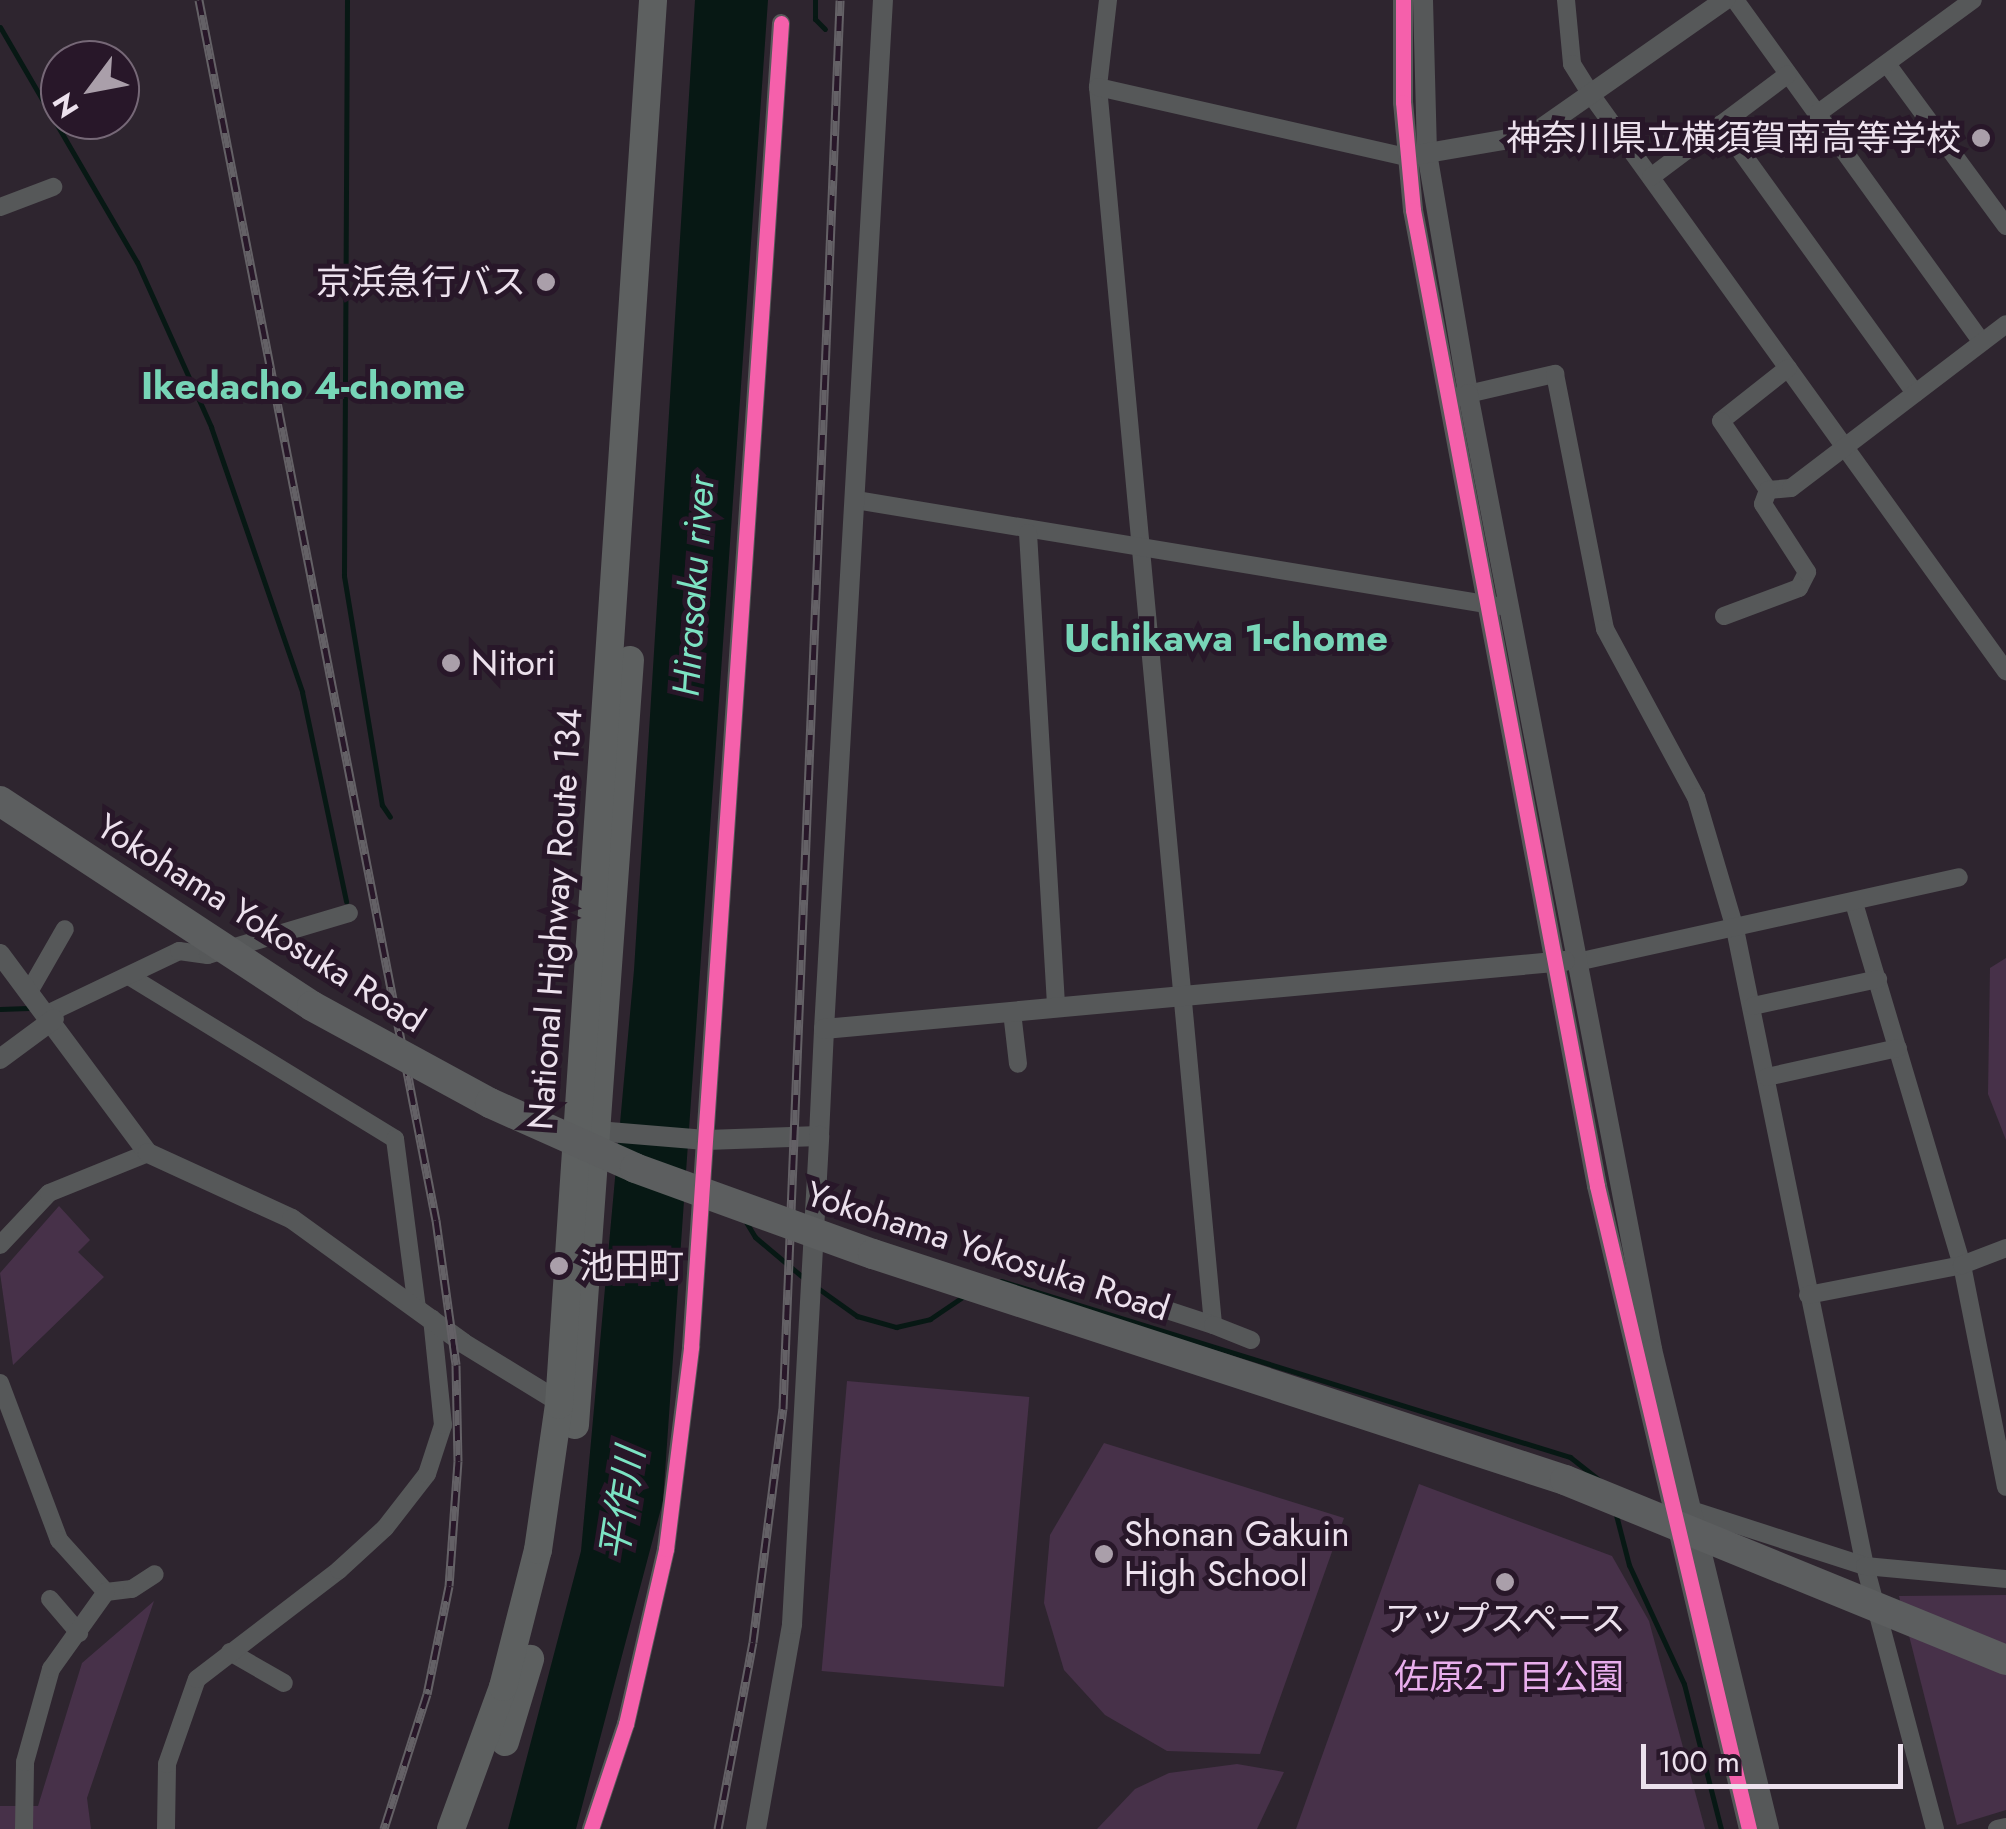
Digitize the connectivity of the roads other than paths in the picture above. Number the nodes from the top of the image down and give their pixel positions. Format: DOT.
graph roads {
  1 [pos="653,0"];
  2 [pos="672,0"];
  3 [pos="883,0"];
  4 [pos="1108,0"];
  5 [pos="1402,0"];
  6 [pos="1423,0"];
  7 [pos="1566,0"];
  8 [pos="1725,0"];
  9 [pos="1734,0"];
  10 [pos="1973,0"];
  11 [pos="781,23"];
  12 [pos="1887,64"];
  13 [pos="1788,74"];
  14 [pos="1098,87"];
  15 [pos="1592,96"];
  16 [pos="1817,114"];
  17 [pos="1721,124"];
  18 [pos="1416,155"];
  19 [pos="1651,177"];
  20 [pos="53,187"];
  21 [pos="0,207"];
  22 [pos="2006,226"];
  23 [pos="2006,324"];
  24 [pos="1982,342"];
  25 [pos="1788,368"];
  26 [pos="1915,393"];
  27 [pos="1458,396"];
  28 [pos="1845,446"];
  29 [pos="1768,490"];
  30 [pos="856,500"];
  31 [pos="1028,534"];
  32 [pos="1141,548"];
  33 [pos="1488,604"];
  34 [pos="1509,608"];
  35 [pos="1724,616"];
  36 [pos="2006,670"];
  37 [pos="0,801"];
  38 [pos="0,816"];
  39 [pos="1959,877"];
  40 [pos="1854,903"];
  41 [pos="349,913"];
  42 [pos="65,929"];
  43 [pos="1735,929"];
  44 [pos="0,954"];
  45 [pos="1566,961"];
  46 [pos="128,976"];
  47 [pos="1878,978"];
  48 [pos="30,990"];
  49 [pos="1184,996"];
  50 [pos="1753,1006"];
  51 [pos="1056,1007"];
  52 [pos="1012,1012"];
  53 [pos="51,1016"];
  54 [pos="824,1029"];
  55 [pos="1898,1048"];
  56 [pos="0,1060"];
  57 [pos="1018,1064"];
  58 [pos="1767,1077"];
  59 [pos="596,1131"];
  60 [pos="819,1136"];
  61 [pos="700,1140"];
  62 [pos="148,1153"];
  63 [pos="0,1245"];
  64 [pos="2006,1248"];
  65 [pos="1962,1264"];
  66 [pos="1808,1295"];
  67 [pos="1164,1309"];
  68 [pos="425,1314"];
  69 [pos="1213,1325"];
  70 [pos="1251,1340"];
  71 [pos="0,1383"];
  72 [pos="568,1407"];
  73 [pos="2006,1487"];
  74 [pos="1679,1506"];
  75 [pos="1865,1566"];
  76 [pos="155,1574"];
  77 [pos="2006,1579"];
  78 [pos="106,1592"];
  79 [pos="50,1600"];
  80 [pos="79,1633"];
  81 [pos="230,1652"];
  82 [pos="2006,1660"];
  83 [pos="2006,1672"];
  84 [pos="284,1683"];
  85 [pos="2006,1826"];
  86 [pos="24,1829"];
  87 [pos="166,1829"];
  88 [pos="451,1829"];
  89 [pos="472,1829"];
  90 [pos="592,1829"];
  91 [pos="756,1829"];
  92 [pos="1749,1829"];
  93 [pos="1770,1829"];
  94 [pos="1936,1829"];
  95 [pos="1997,1829"];
  1 -- 59 [label="highway, National Highway Route 134"];
  2 -- 59 [label="highway, National Highway Route 134"];
  3 -- 30 [label="street"];
  4 -- 14 [label="street"];
  5 -- 18 [label="street"];
  6 -- 18 [label="street"];
  7 -- 15 [label="street"];
  8 -- 15 [label="street"];
  9 -- 13 [label="street"];
  10 -- 12 [label="street"];
  11 -- 61 [label="street"];
  12 -- 16 [label="street"];
  12 -- 22 [label="street"];
  13 -- 16 [label="street"];
  13 -- 17 [label="street"];
  14 -- 18 [label="street"];
  14 -- 32 [label="street"];
  15 -- 18 [label="street"];
  15 -- 19 [label="street"];
  16 -- 24 [label="street"];
  17 -- 19 [label="street"];
  17 -- 26 [label="street"];
  18 -- 27 [label="street"];
  19 -- 25 [label="street"];
  20 -- 21 [label="street"];
  23 -- 24 [label="street"];
  24 -- 26 [label="street"];
  25 -- 28 [label="street"];
  25 -- 29 [label="street"];
  26 -- 28 [label="street"];
  27 -- 33 [label="street"];
  27 -- 34 [label="street"];
  27 -- 43 [label="street"];
  28 -- 29 [label="street"];
  28 -- 36 [label="street"];
  29 -- 35 [label="street"];
  30 -- 31 [label="street"];
  30 -- 54 [label="street"];
  31 -- 32 [label="street"];
  31 -- 51 [label="street"];
  32 -- 33 [label="street"];
  32 -- 49 [label="street"];
  33 -- 34 [label="street"];
  33 -- 45 [label="street"];
  34 -- 45 [label="street"];
  37 -- 82 [label="highway, Yokohama Yokosuka Road, bridge"];
  38 -- 83 [label="highway, Yokohama Yokosuka Road"];
  39 -- 40 [label="street"];
  40 -- 43 [label="street"];
  40 -- 47 [label="street"];
  41 -- 46 [label="street"];
  42 -- 48 [label="street"];
  43 -- 45 [label="street"];
  43 -- 50 [label="street"];
  44 -- 48 [label="street"];
  45 -- 49 [label="street"];
  45 -- 74 [label="street"];
  46 -- 53 [label="street"];
  46 -- 68 [label="street"];
  47 -- 50 [label="street"];
  47 -- 55 [label="street"];
  48 -- 53 [label="street"];
  49 -- 51 [label="street"];
  49 -- 69 [label="street"];
  50 -- 58 [label="street"];
  51 -- 52 [label="street"];
  52 -- 54 [label="street"];
  52 -- 57 [label="street"];
  53 -- 56 [label="street"];
  53 -- 62 [label="street"];
  54 -- 60 [label="street"];
  55 -- 58 [label="street"];
  55 -- 65 [label="street"];
  58 -- 66 [label="street"];
  59 -- 61 [label="street"];
  59 -- 72 [label="highway, National Highway Route 134"];
  60 -- 61 [label="street"];
  60 -- 91 [label="street"];
  61 -- 90 [label="street"];
  62 -- 63 [label="street"];
  62 -- 68 [label="street"];
  64 -- 65 [label="street"];
  65 -- 66 [label="street"];
  65 -- 73 [label="street"];
  66 -- 75 [label="street"];
  67 -- 69 [label="street"];
  68 -- 72 [label="street"];
  68 -- 81 [label="street"];
  69 -- 70 [label="street"];
  71 -- 78 [label="street"];
  72 -- 88 [label="highway, National Highway Route 134"];
  72 -- 89 [label="highway, National Highway Route 134"];
  74 -- 75 [label="street"];
  74 -- 92 [label="street"];
  74 -- 93 [label="street"];
  75 -- 77 [label="street"];
  75 -- 94 [label="street"];
  76 -- 78 [label="street"];
  78 -- 80 [label="street"];
  79 -- 80 [label="street"];
  80 -- 86 [label="street"];
  81 -- 84 [label="street"];
  81 -- 87 [label="street"];
  85 -- 95 [label="street"];
}
